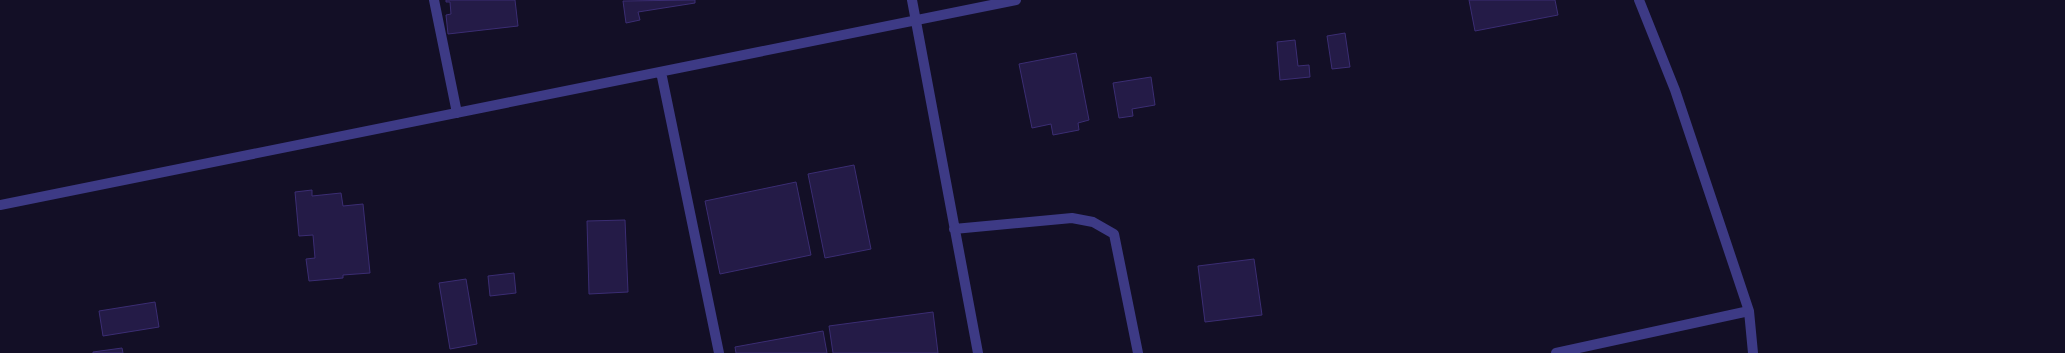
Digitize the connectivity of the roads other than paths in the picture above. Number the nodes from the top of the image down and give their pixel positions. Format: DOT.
graph roads {
  1 [pos="434,0"];
  2 [pos="912,0"];
  3 [pos="1016,0"];
  4 [pos="1639,0"];
  5 [pos="916,20"];
  6 [pos="661,72"];
  7 [pos="456,113"];
  8 [pos="0,205"];
  9 [pos="954,229"];
  10 [pos="1749,312"];
  11 [pos="719,353"];
  12 [pos="978,353"];
  13 [pos="1138,353"];
  14 [pos="1556,353"];
  15 [pos="1753,353"];
  1 -- 7 [label="street"];
  2 -- 5 [label="street"];
  3 -- 5 [label="street"];
  4 -- 10 [label="street"];
  5 -- 6 [label="street"];
  5 -- 9 [label="street"];
  6 -- 7 [label="street"];
  6 -- 11 [label="street"];
  7 -- 8 [label="street"];
  9 -- 12 [label="street"];
  9 -- 13 [label="street"];
  10 -- 14 [label="street"];
  10 -- 15 [label="street"];
}
